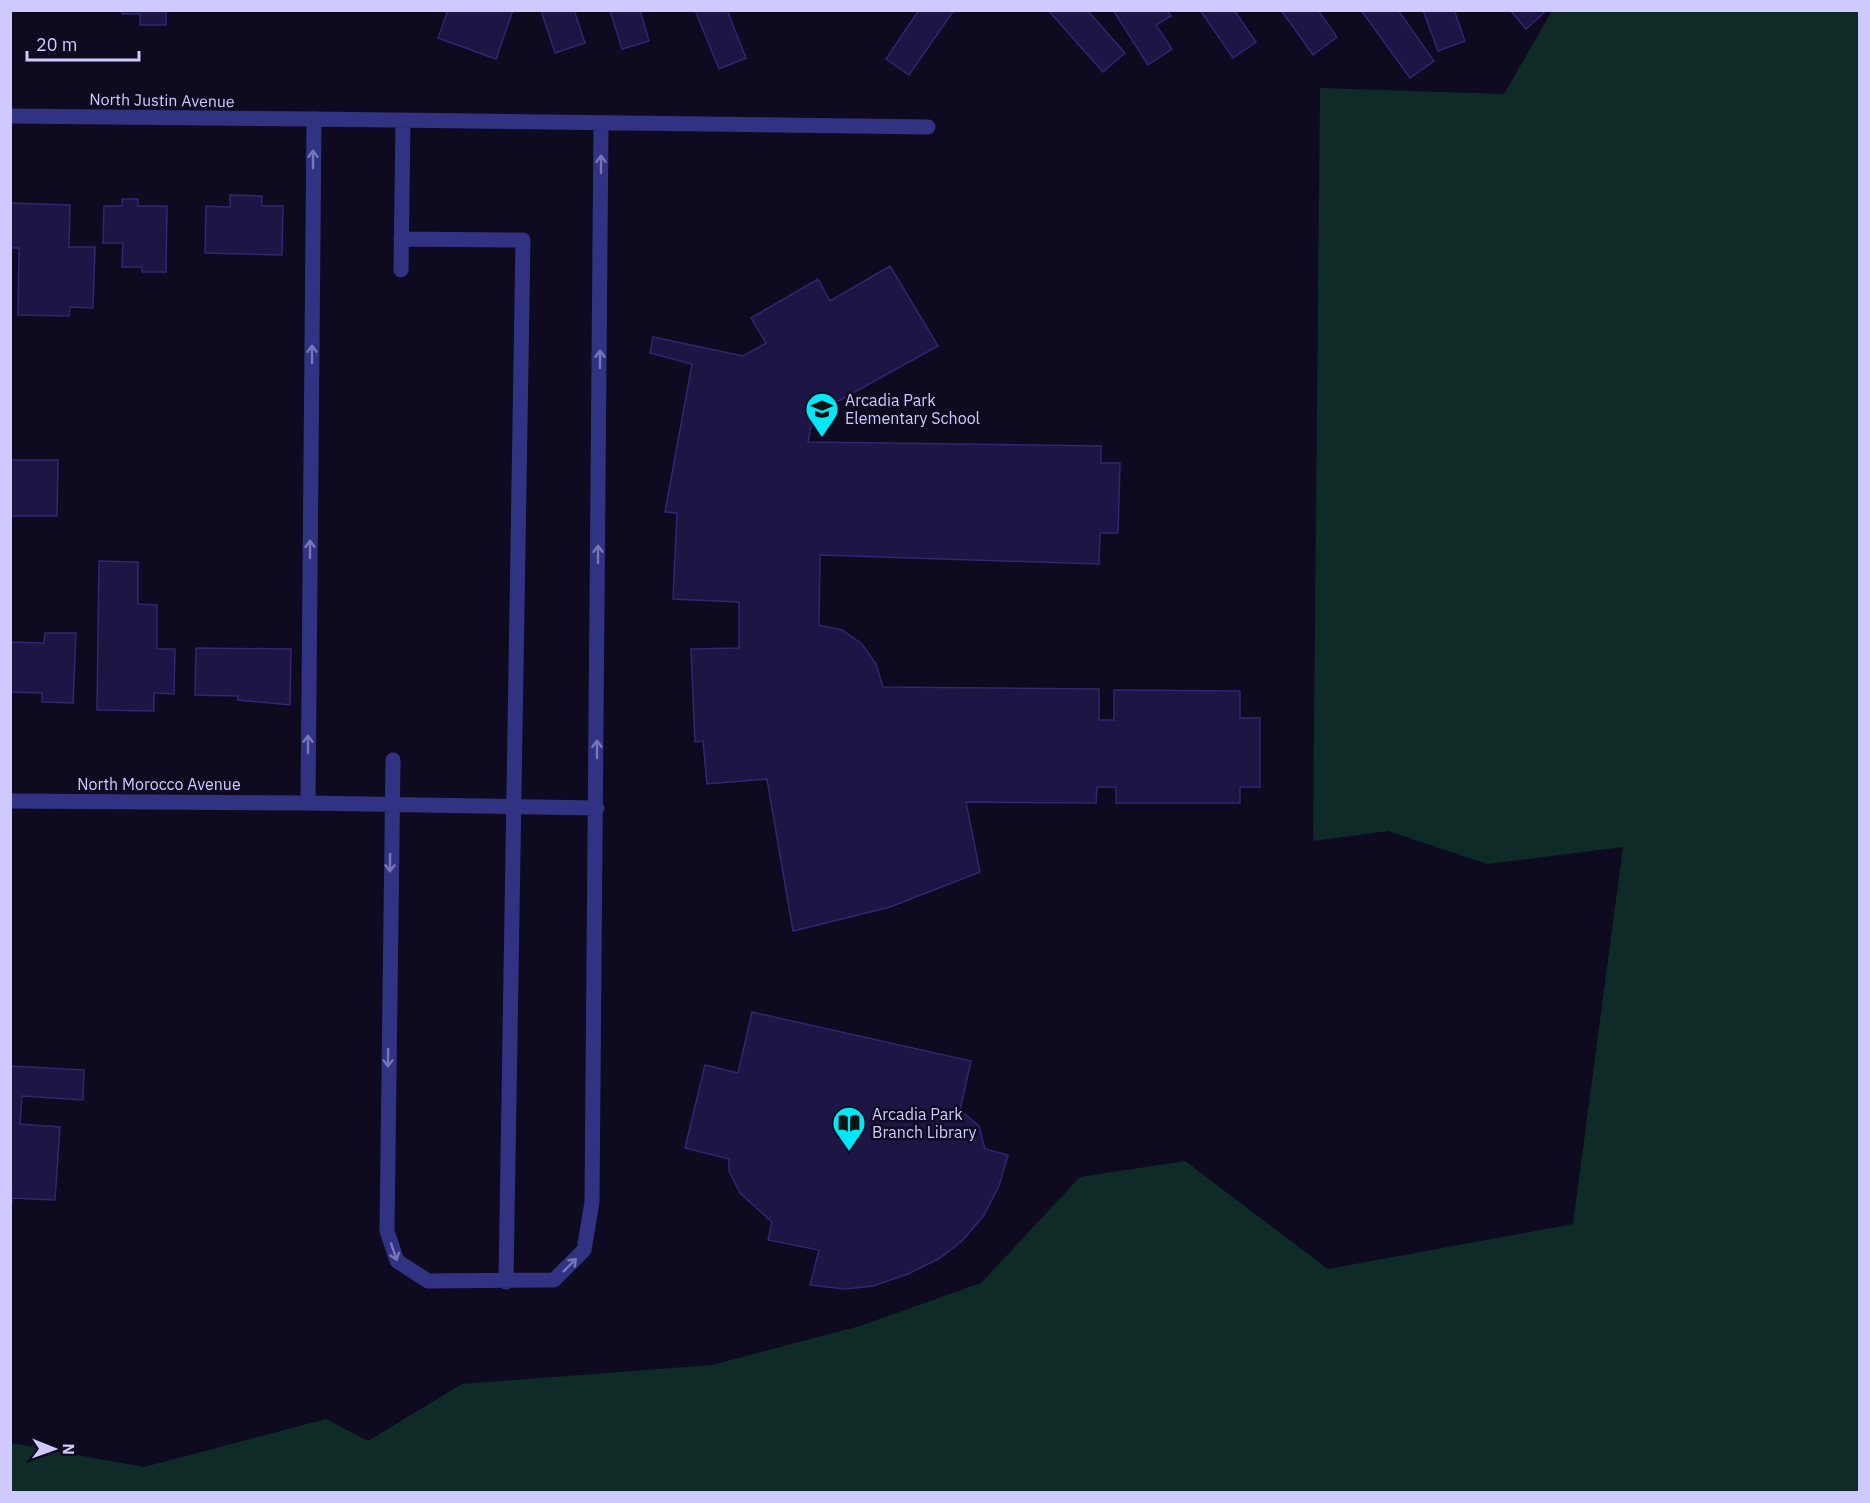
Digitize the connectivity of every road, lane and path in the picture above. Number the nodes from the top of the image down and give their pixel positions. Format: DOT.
graph roads {
  1 [pos="10,116"];
  2 [pos="314,119"];
  3 [pos="404,120"];
  4 [pos="601,123"];
  5 [pos="928,128"];
  6 [pos="401,239"];
  7 [pos="401,270"];
  8 [pos="393,760"];
  9 [pos="10,801"];
  10 [pos="308,802"];
  11 [pos="391,804"];
  12 [pos="512,806"];
  13 [pos="597,808"];
  14 [pos="506,1282"];
  1 -- 2 [label="street, North Justin Avenue"];
  2 -- 3 [label="street, North Justin Avenue"];
  10 -- 2 [label="street, one-way"];
  3 -- 4 [label="street, North Justin Avenue"];
  3 -- 6 [label="street"];
  4 -- 5 [label="street, North Justin Avenue"];
  13 -- 4 [label="street, one-way"];
  6 -- 7 [label="street"];
  6 -- 12 [label="street"];
  8 -- 11 [label="street"];
  9 -- 10 [label="street, North Morocco Avenue"];
  10 -- 11 [label="street, North Morocco Avenue"];
  11 -- 12 [label="street, North Morocco Avenue"];
  11 -- 14 [label="street, one-way"];
  12 -- 13 [label="street, North Morocco Avenue"];
  12 -- 14 [label="street"];
  14 -- 13 [label="street, one-way"];
}
